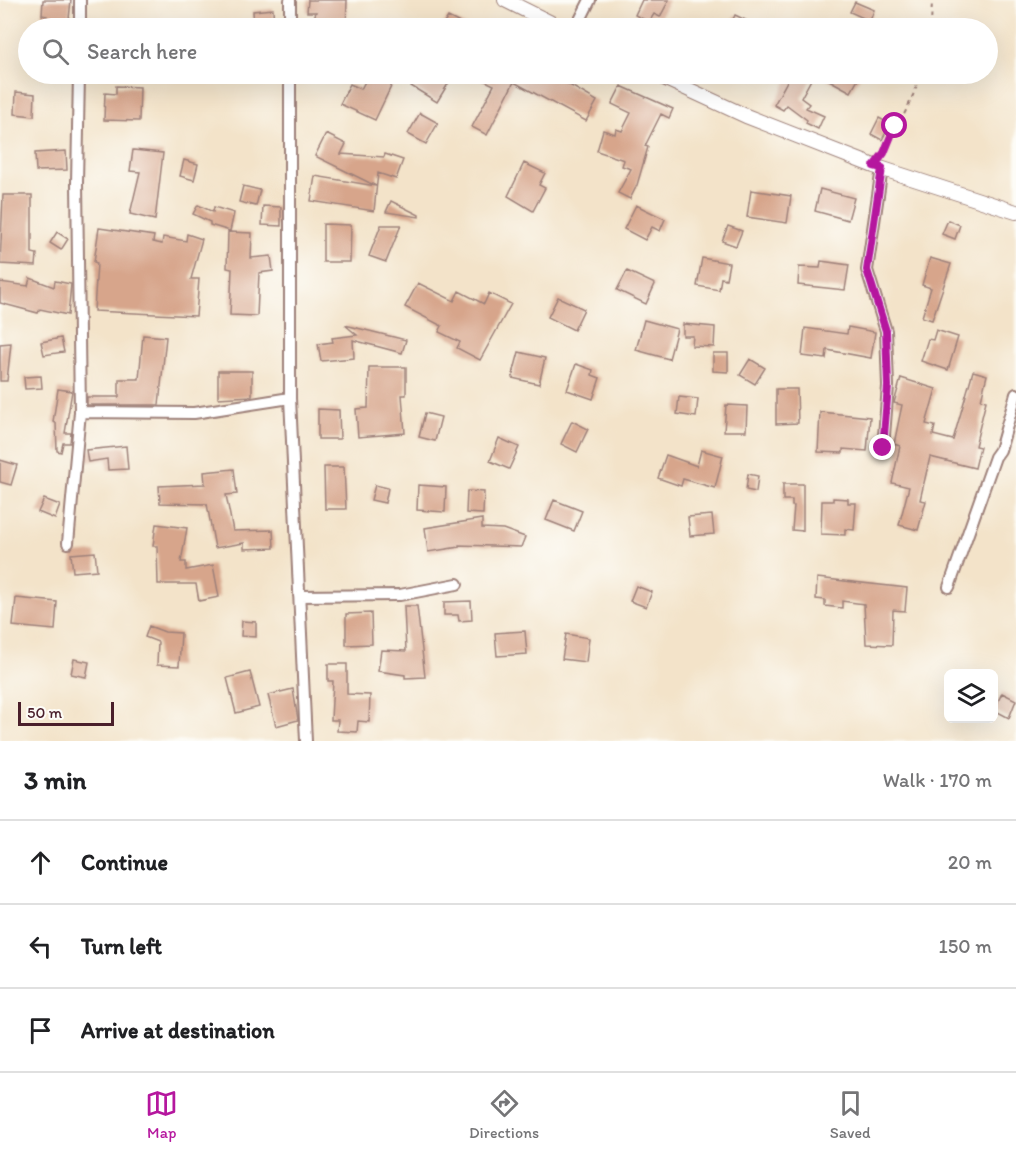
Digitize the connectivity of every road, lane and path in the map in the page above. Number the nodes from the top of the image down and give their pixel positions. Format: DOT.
graph roads {
  1 [pos="80,0"];
  2 [pos="290,0"];
  3 [pos="505,0"];
  4 [pos="590,0"];
  5 [pos="932,0"];
  6 [pos="80,18"];
  7 [pos="290,18"];
  8 [pos="541,18"];
  9 [pos="581,18"];
  10 [pos="931,18"];
  11 [pos="79,84"];
  12 [pos="290,84"];
  13 [pos="677,84"];
  14 [pos="918,84"];
  15 [pos="878,167"];
  16 [pos="1016,212"];
  17 [pos="1016,394"];
  18 [pos="290,398"];
  19 [pos="80,412"];
  20 [pos="883,448"];
  21 [pos="68,543"];
  22 [pos="457,585"];
  23 [pos="950,587"];
  24 [pos="299,596"];
  25 [pos="306,741"];
  1 -- 6 [label="street"];
  2 -- 7 [label="street"];
  3 -- 8 [label="street"];
  4 -- 9 [label="street"];
  5 -- 10 [label="path"];
  11 -- 19 [label="street"];
  12 -- 18 [label="street"];
  13 -- 15 [label="street"];
  14 -- 15 [label="path"];
  15 -- 16 [label="street"];
  15 -- 20 [label="street"];
  17 -- 23 [label="street"];
  18 -- 19 [label="street"];
  18 -- 24 [label="street"];
  19 -- 21 [label="street"];
  22 -- 24 [label="street"];
  24 -- 25 [label="street"];
}
